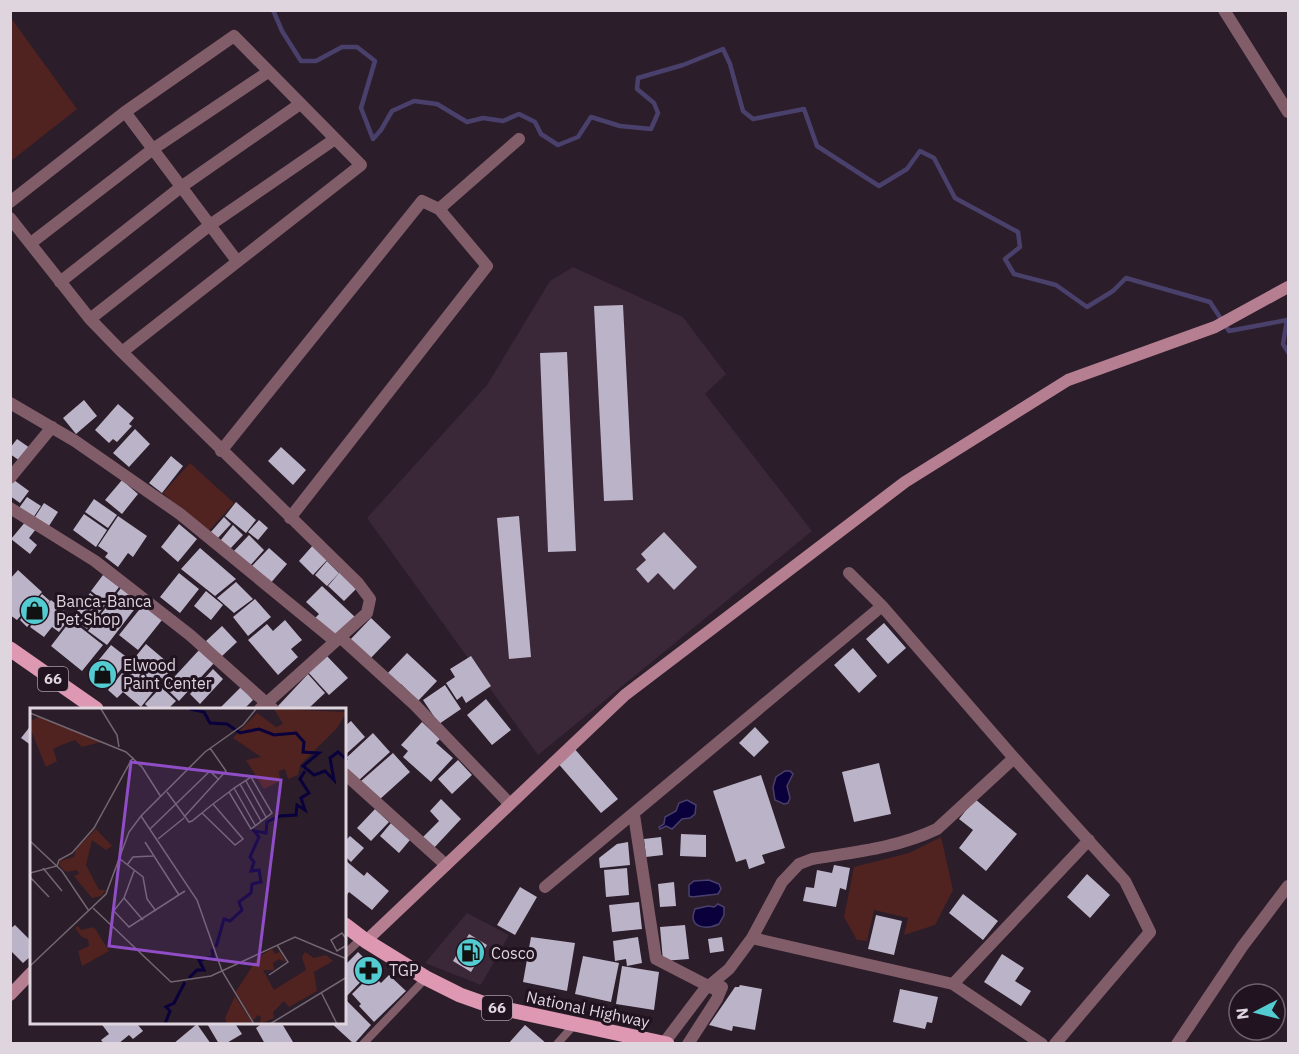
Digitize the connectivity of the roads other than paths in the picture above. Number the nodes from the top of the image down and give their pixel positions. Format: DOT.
graph roads {
  1 [pos="1224,10"];
  2 [pos="268,72"];
  3 [pos="300,104"];
  4 [pos="125,112"];
  5 [pos="1288,112"];
  6 [pos="335,139"];
  7 [pos="519,139"];
  8 [pos="153,149"];
  9 [pos="181,187"];
  10 [pos="10,202"];
  11 [pos="439,209"];
  12 [pos="10,218"];
  13 [pos="210,225"];
  14 [pos="32,243"];
  15 [pos="237,261"];
  16 [pos="60,282"];
  17 [pos="1288,287"];
  18 [pos="90,319"];
  19 [pos="122,352"];
  20 [pos="10,403"];
  21 [pos="52,427"];
  22 [pos="221,451"];
  23 [pos="10,478"];
  24 [pos="10,508"];
  25 [pos="290,518"];
  26 [pos="849,573"];
  27 [pos="882,606"];
  28 [pos="338,639"];
  29 [pos="10,649"];
  30 [pos="266,707"];
  31 [pos="95,708"];
  32 [pos="1014,758"];
  33 [pos="346,775"];
  34 [pos="509,803"];
  35 [pos="634,814"];
  36 [pos="1089,840"];
  37 [pos="446,865"];
  38 [pos="1288,886"];
  39 [pos="545,887"];
  40 [pos="346,925"];
  41 [pos="752,938"];
  42 [pos="364,940"];
  43 [pos="346,953"];
  44 [pos="30,974"];
  45 [pos="426,978"];
  46 [pos="953,984"];
  47 [pos="715,989"];
  48 [pos="10,995"];
  49 [pos="574,1025"];
  50 [pos="665,1043"];
  51 [pos="363,1044"];
  52 [pos="557,1044"];
  53 [pos="688,1044"];
  54 [pos="1042,1044"];
  55 [pos="1055,1044"];
  56 [pos="1177,1044"];
  1 -- 5 [label="street"];
  2 -- 3 [label="street"];
  2 -- 4 [label="street"];
  2 -- 8 [label="street"];
  3 -- 6 [label="street"];
  3 -- 9 [label="street"];
  4 -- 8 [label="street"];
  4 -- 10 [label="street"];
  6 -- 13 [label="street"];
  6 -- 15 [label="street"];
  7 -- 11 [label="street"];
  8 -- 9 [label="street"];
  8 -- 14 [label="street"];
  9 -- 13 [label="street"];
  9 -- 16 [label="street"];
  11 -- 22 [label="street"];
  11 -- 25 [label="street"];
  12 -- 14 [label="street"];
  13 -- 15 [label="street"];
  13 -- 18 [label="street"];
  14 -- 16 [label="street"];
  15 -- 19 [label="street"];
  16 -- 18 [label="street"];
  17 -- 34 [label="street"];
  18 -- 19 [label="street"];
  19 -- 22 [label="street"];
  20 -- 21 [label="street"];
  21 -- 23 [label="street"];
  21 -- 28 [label="street"];
  22 -- 25 [label="street"];
  24 -- 30 [label="street"];
  25 -- 28 [label="street"];
  26 -- 27 [label="street"];
  27 -- 32 [label="street"];
  27 -- 35 [label="street"];
  28 -- 30 [label="street"];
  28 -- 34 [label="street"];
  29 -- 31 [label="main road, 66"];
  32 -- 36 [label="street"];
  32 -- 41 [label="street"];
  33 -- 37 [label="street"];
  34 -- 37 [label="street"];
  35 -- 39 [label="street"];
  35 -- 47 [label="street"];
  36 -- 46 [label="street"];
  36 -- 55 [label="street"];
  37 -- 42 [label="street"];
  38 -- 56 [label="street"];
  40 -- 42 [label="main road, National Highway / 66"];
  41 -- 46 [label="street"];
  41 -- 47 [label="street"];
  42 -- 43 [label="lane"];
  42 -- 45 [label="main road, National Highway / 66"];
  44 -- 48 [label="street"];
  45 -- 49 [label="main road, National Highway / 66"];
  45 -- 51 [label="lane"];
  46 -- 54 [label="street"];
  47 -- 50 [label="street"];
  47 -- 53 [label="street"];
  49 -- 50 [label="main road, National Highway / 66"];
  49 -- 52 [label="lane"];
}
